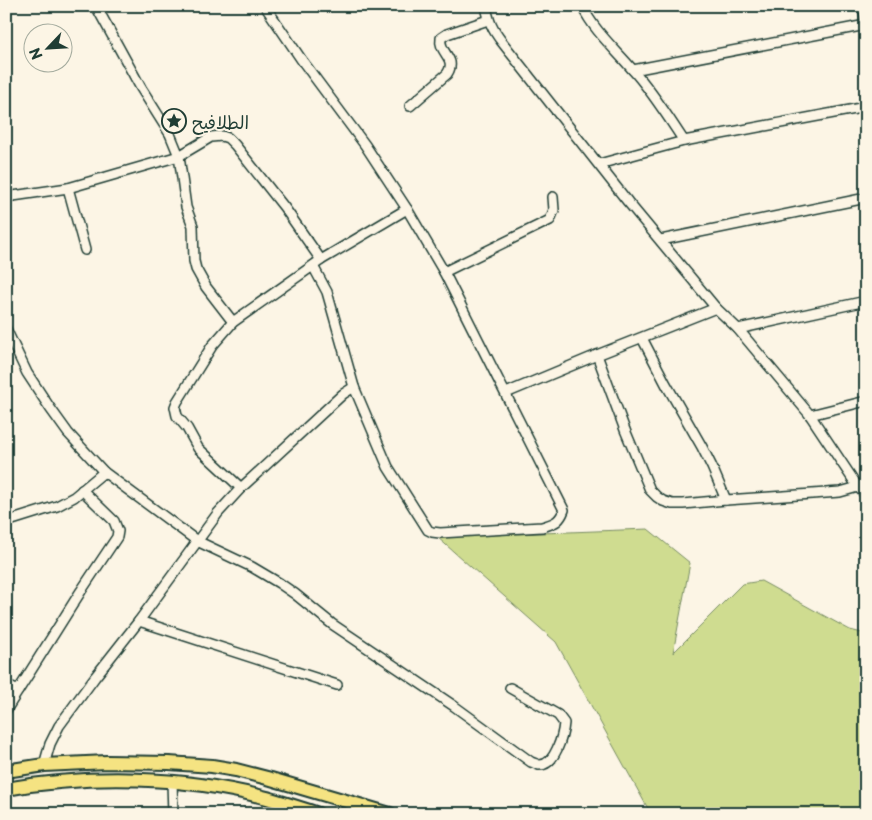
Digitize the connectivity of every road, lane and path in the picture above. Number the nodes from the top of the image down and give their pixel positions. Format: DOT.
graph roads {
  1 [pos="96,6"];
  2 [pos="265,6"];
  3 [pos="486,6"];
  4 [pos="582,6"];
  5 [pos="863,6"];
  6 [pos="488,20"];
  7 [pos="866,20"];
  8 [pos="866,25"];
  9 [pos="633,70"];
  10 [pos="410,106"];
  11 [pos="866,107"];
  12 [pos="684,141"];
  13 [pos="179,156"];
  14 [pos="599,164"];
  15 [pos="68,188"];
  16 [pos="553,196"];
  17 [pos="6,197"];
  18 [pos="866,198"];
  19 [pos="407,209"];
  20 [pos="661,240"];
  21 [pos="85,250"];
  22 [pos="321,260"];
  23 [pos="313,266"];
  24 [pos="444,272"];
  25 [pos="866,302"];
  26 [pos="716,308"];
  27 [pos="233,322"];
  28 [pos="6,329"];
  29 [pos="738,329"];
  30 [pos="642,338"];
  31 [pos="597,355"];
  32 [pos="354,387"];
  33 [pos="506,393"];
  34 [pos="866,401"];
  35 [pos="810,415"];
  36 [pos="104,472"];
  37 [pos="858,487"];
  38 [pos="241,488"];
  39 [pos="82,490"];
  40 [pos="866,495"];
  41 [pos="726,500"];
  42 [pos="6,522"];
  43 [pos="197,542"];
  44 [pos="139,621"];
  45 [pos="6,685"];
  46 [pos="337,685"];
  47 [pos="510,688"];
  48 [pos="18,691"];
  49 [pos="6,710"];
  50 [pos="44,765"];
  51 [pos="6,771"];
  52 [pos="172,782"];
  53 [pos="6,789"];
  54 [pos="173,814"];
  55 [pos="318,814"];
  56 [pos="390,814"];
  1 -- 13 [label="street"];
  2 -- 19 [label="street"];
  3 -- 6 [label="street"];
  4 -- 9 [label="street"];
  5 -- 7 [label="street"];
  6 -- 10 [label="street"];
  6 -- 14 [label="street"];
  8 -- 9 [label="street"];
  9 -- 12 [label="street"];
  11 -- 12 [label="street"];
  12 -- 14 [label="street"];
  13 -- 15 [label="street"];
  13 -- 22 [label="street"];
  13 -- 27 [label="street"];
  14 -- 20 [label="street"];
  15 -- 17 [label="street"];
  15 -- 21 [label="street"];
  16 -- 24 [label="street"];
  18 -- 20 [label="street"];
  19 -- 22 [label="street"];
  19 -- 24 [label="street"];
  20 -- 26 [label="street"];
  22 -- 23 [label="street"];
  23 -- 27 [label="street"];
  23 -- 32 [label="street"];
  24 -- 33 [label="street"];
  25 -- 29 [label="street"];
  26 -- 29 [label="street"];
  26 -- 30 [label="street"];
  27 -- 38 [label="street"];
  28 -- 36 [label="street"];
  29 -- 35 [label="street"];
  30 -- 31 [label="street"];
  30 -- 41 [label="street"];
  31 -- 33 [label="street"];
  31 -- 41 [label="street"];
  32 -- 33 [label="street"];
  32 -- 38 [label="street"];
  34 -- 35 [label="street"];
  35 -- 37 [label="street"];
  36 -- 39 [label="street"];
  36 -- 43 [label="street"];
  37 -- 40 [label="street"];
  37 -- 41 [label="street"];
  38 -- 43 [label="street"];
  39 -- 42 [label="street"];
  39 -- 48 [label="street"];
  43 -- 44 [label="street"];
  43 -- 47 [label="street"];
  44 -- 46 [label="street"];
  44 -- 50 [label="street"];
  45 -- 48 [label="street"];
  48 -- 49 [label="street"];
  50 -- 51 [label="highway"];
  50 -- 56 [label="highway"];
  52 -- 53 [label="highway"];
  52 -- 54 [label="street"];
  52 -- 55 [label="highway"];
}
